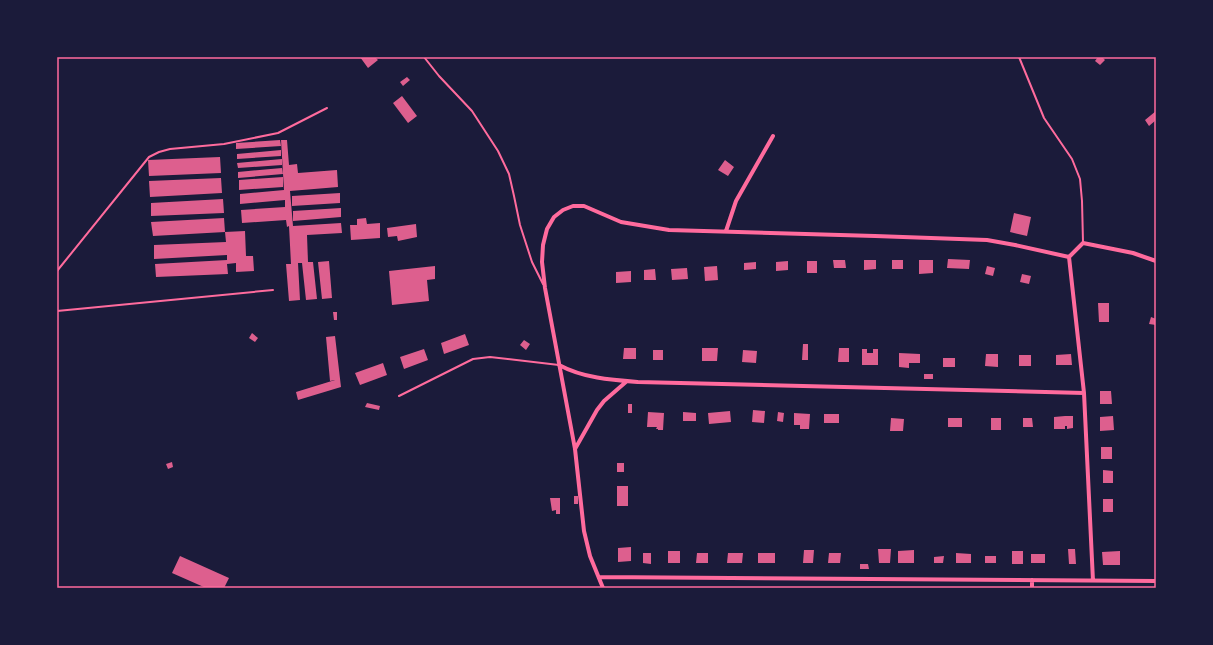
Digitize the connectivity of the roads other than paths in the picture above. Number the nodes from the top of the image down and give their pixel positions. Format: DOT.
graph roads {
  1 [pos="424,57"];
  2 [pos="1019,57"];
  3 [pos="327,108"];
  4 [pos="773,136"];
  5 [pos="726,232"];
  6 [pos="1083,243"];
  7 [pos="1069,257"];
  8 [pos="1156,261"];
  9 [pos="57,271"];
  10 [pos="545,288"];
  11 [pos="273,290"];
  12 [pos="57,311"];
  13 [pos="559,365"];
  14 [pos="627,381"];
  15 [pos="1084,393"];
  16 [pos="399,396"];
  17 [pos="575,449"];
  18 [pos="599,577"];
  19 [pos="1032,580"];
  20 [pos="1093,581"];
  21 [pos="1156,581"];
  22 [pos="603,588"];
  23 [pos="1032,588"];
  1 -- 10 [label="lane"];
  2 -- 6 [label="lane"];
  3 -- 9 [label="lane"];
  4 -- 5 [label="street"];
  5 -- 7 [label="street"];
  5 -- 10 [label="street"];
  6 -- 7 [label="street"];
  6 -- 8 [label="street"];
  7 -- 15 [label="street"];
  10 -- 13 [label="street"];
  11 -- 12 [label="lane"];
  13 -- 14 [label="street"];
  13 -- 16 [label="lane"];
  13 -- 17 [label="street"];
  14 -- 15 [label="street"];
  14 -- 17 [label="street"];
  15 -- 20 [label="street"];
  17 -- 18 [label="street"];
  18 -- 19 [label="street"];
  18 -- 22 [label="street"];
  19 -- 20 [label="street"];
  19 -- 23 [label="street"];
  20 -- 21 [label="street"];
}
